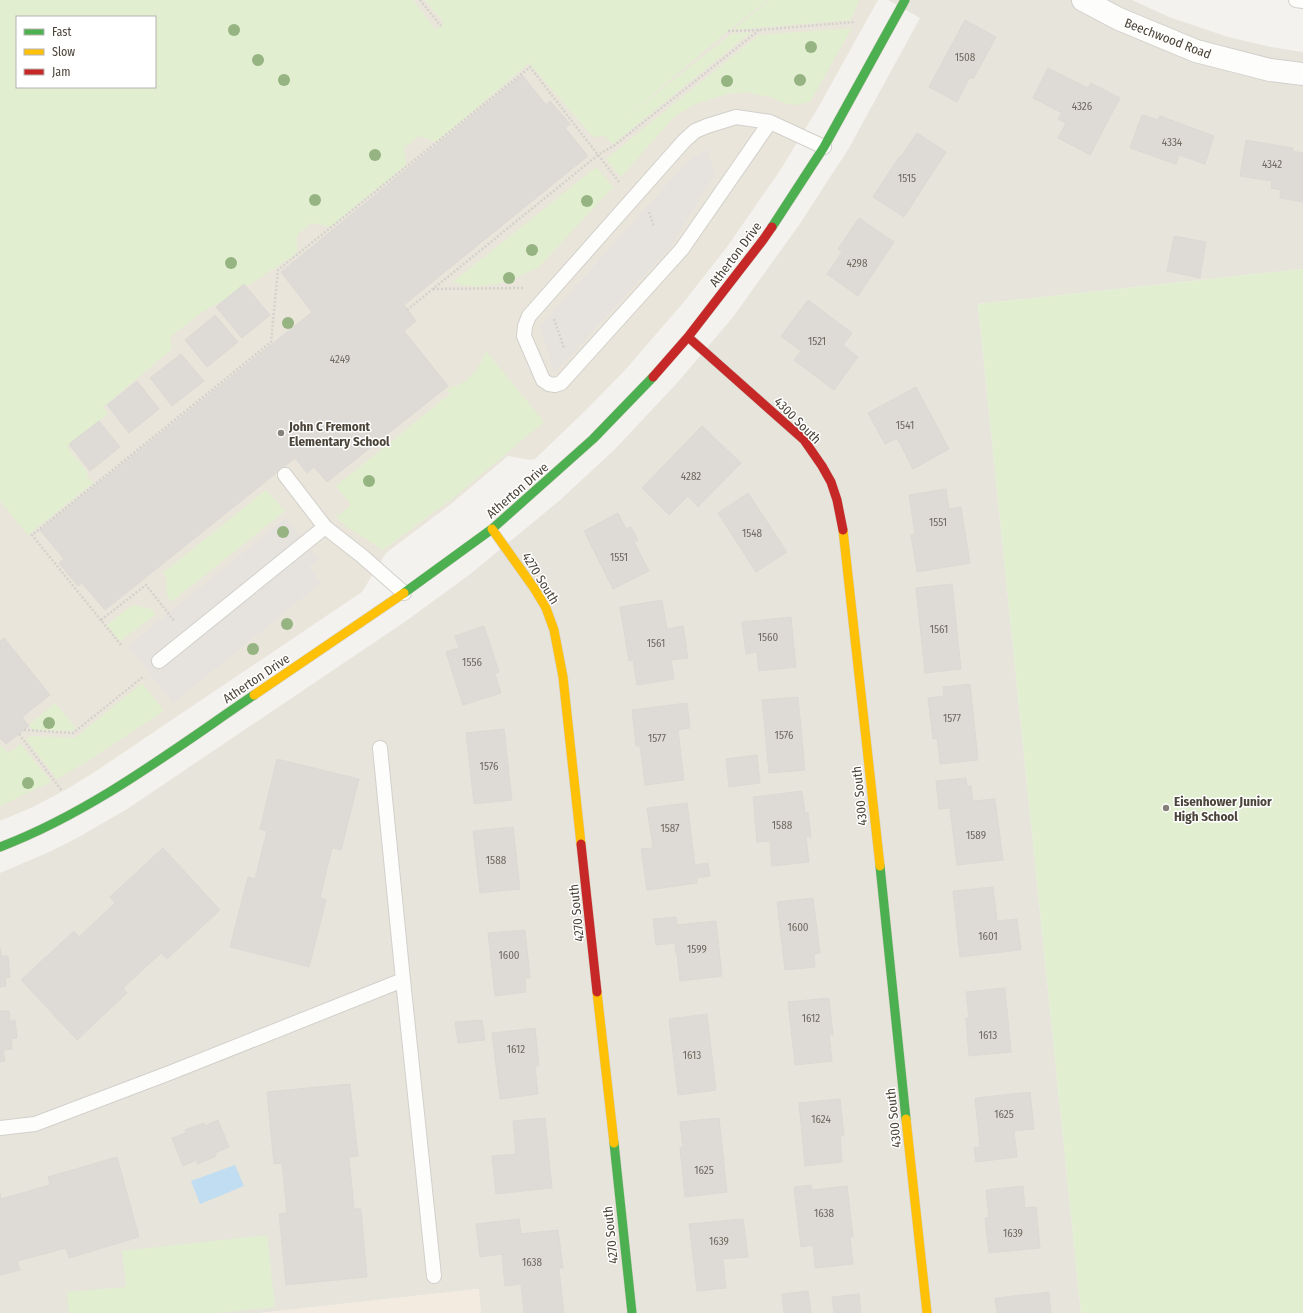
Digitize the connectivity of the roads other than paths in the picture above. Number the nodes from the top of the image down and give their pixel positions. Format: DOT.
graph roads {
  1 [pos="905,0"];
  2 [pos="1083,0"];
  3 [pos="1303,74"];
  4 [pos="770,122"];
  5 [pos="824,147"];
  6 [pos="688,337"];
  7 [pos="285,475"];
  8 [pos="325,527"];
  9 [pos="492,529"];
  10 [pos="404,593"];
  11 [pos="159,661"];
  12 [pos="380,748"];
  13 [pos="0,847"];
  14 [pos="403,980"];
  15 [pos="0,1128"];
  16 [pos="434,1276"];
  17 [pos="632,1313"];
  18 [pos="927,1313"];
  1 -- 5 [label="street, Atherton Drive"];
  2 -- 3 [label="street, Beechwood Road"];
  4 -- 4 [label="lane"];
  4 -- 5 [label="lane"];
  5 -- 6 [label="street, Atherton Drive"];
  6 -- 9 [label="street, Atherton Drive"];
  6 -- 18 [label="street, 4300 South"];
  7 -- 8 [label="lane"];
  8 -- 10 [label="lane"];
  8 -- 11 [label="lane"];
  9 -- 10 [label="street, Atherton Drive"];
  9 -- 17 [label="street, 4270 South"];
  10 -- 13 [label="street, Atherton Drive"];
  12 -- 14 [label="lane"];
  14 -- 15 [label="lane"];
  14 -- 16 [label="lane"];
}
